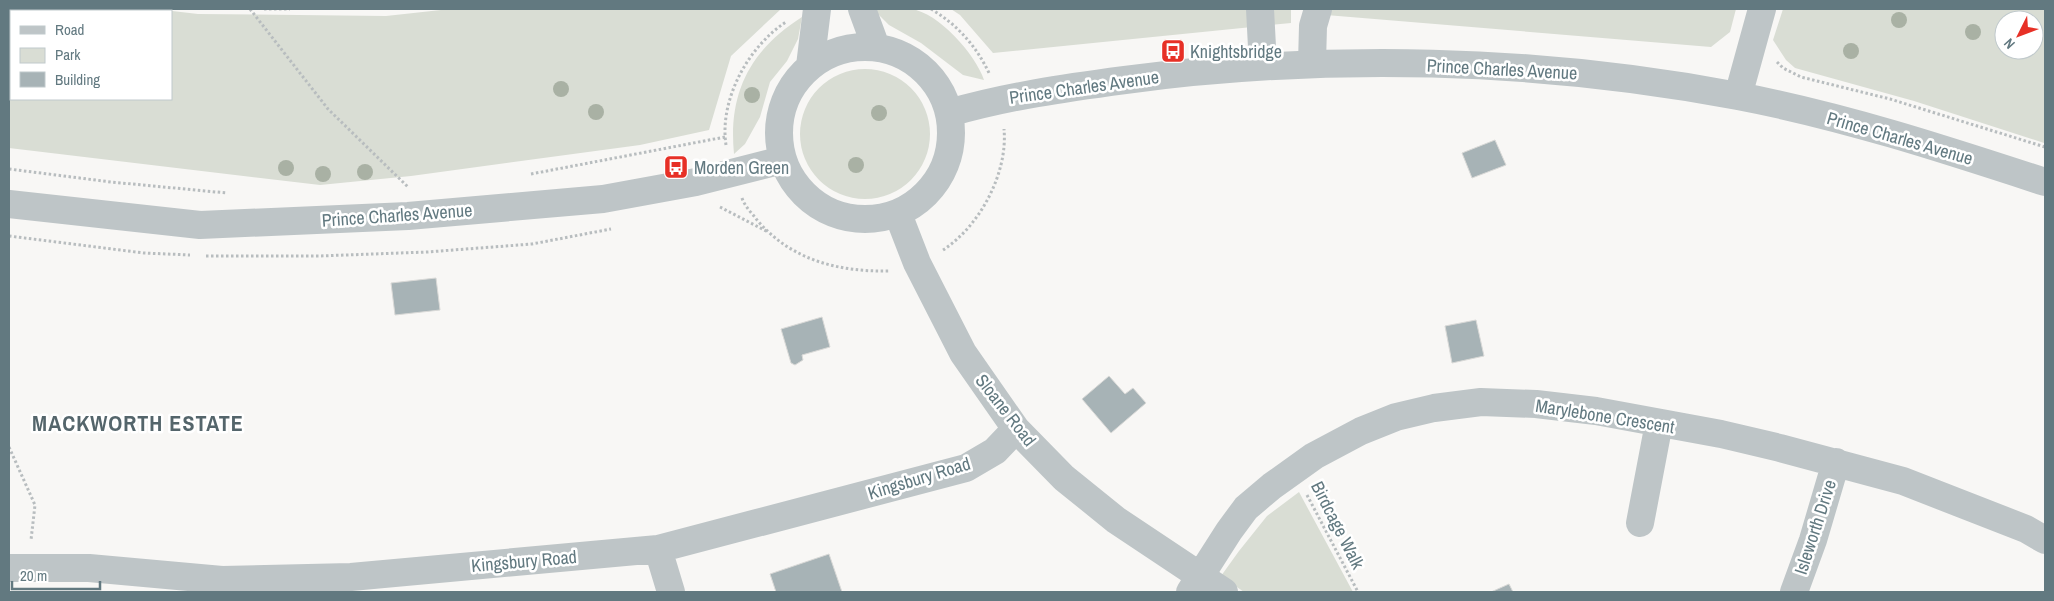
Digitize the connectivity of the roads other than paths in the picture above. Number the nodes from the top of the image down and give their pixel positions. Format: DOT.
graph roads {
  1 [pos="862,9"];
  2 [pos="1260,9"];
  3 [pos="1318,9"];
  4 [pos="1762,9"];
  5 [pos="805,13"];
  6 [pos="876,47"];
  7 [pos="1312,63"];
  8 [pos="810,66"];
  9 [pos="1263,66"];
  10 [pos="1738,96"];
  11 [pos="949,113"];
  12 [pos="783,160"];
  13 [pos="2045,182"];
  14 [pos="9,204"];
  15 [pos="898,214"];
  16 [pos="1659,423"];
  17 [pos="1016,429"];
  18 [pos="1836,462"];
  19 [pos="1640,523"];
  20 [pos="2045,540"];
  21 [pos="658,549"];
  22 [pos="18,568"];
  23 [pos="1195,584"];
  24 [pos="332,585"];
  25 [pos="671,592"];
  26 [pos="1224,592"];
  27 [pos="1794,592"];
  1 -- 6 [label="street"];
  2 -- 9 [label="street"];
  3 -- 7 [label="street"];
  4 -- 10 [label="street"];
  5 -- 8 [label="street"];
  6 -- 8 [label="street"];
  6 -- 11 [label="street"];
  7 -- 9 [label="street, Prince Charles Avenue"];
  7 -- 10 [label="street, Prince Charles Avenue"];
  8 -- 12 [label="street"];
  9 -- 11 [label="street, Prince Charles Avenue"];
  10 -- 13 [label="street, Prince Charles Avenue"];
  11 -- 15 [label="street"];
  12 -- 14 [label="street, Prince Charles Avenue"];
  12 -- 15 [label="street"];
  15 -- 17 [label="street, Sloane Road"];
  16 -- 18 [label="street, Marylebone Crescent"];
  16 -- 19 [label="street"];
  16 -- 23 [label="street, Marylebone Crescent"];
  17 -- 21 [label="street, Kingsbury Road"];
  17 -- 23 [label="street, Sloane Road"];
  18 -- 20 [label="street, Marylebone Crescent"];
  18 -- 27 [label="street, Isleworth Drive"];
  21 -- 24 [label="street, Kingsbury Road"];
  21 -- 25 [label="street"];
  22 -- 24 [label="street, Kingsbury Road"];
  23 -- 26 [label="street, Sloane Road"];
}
